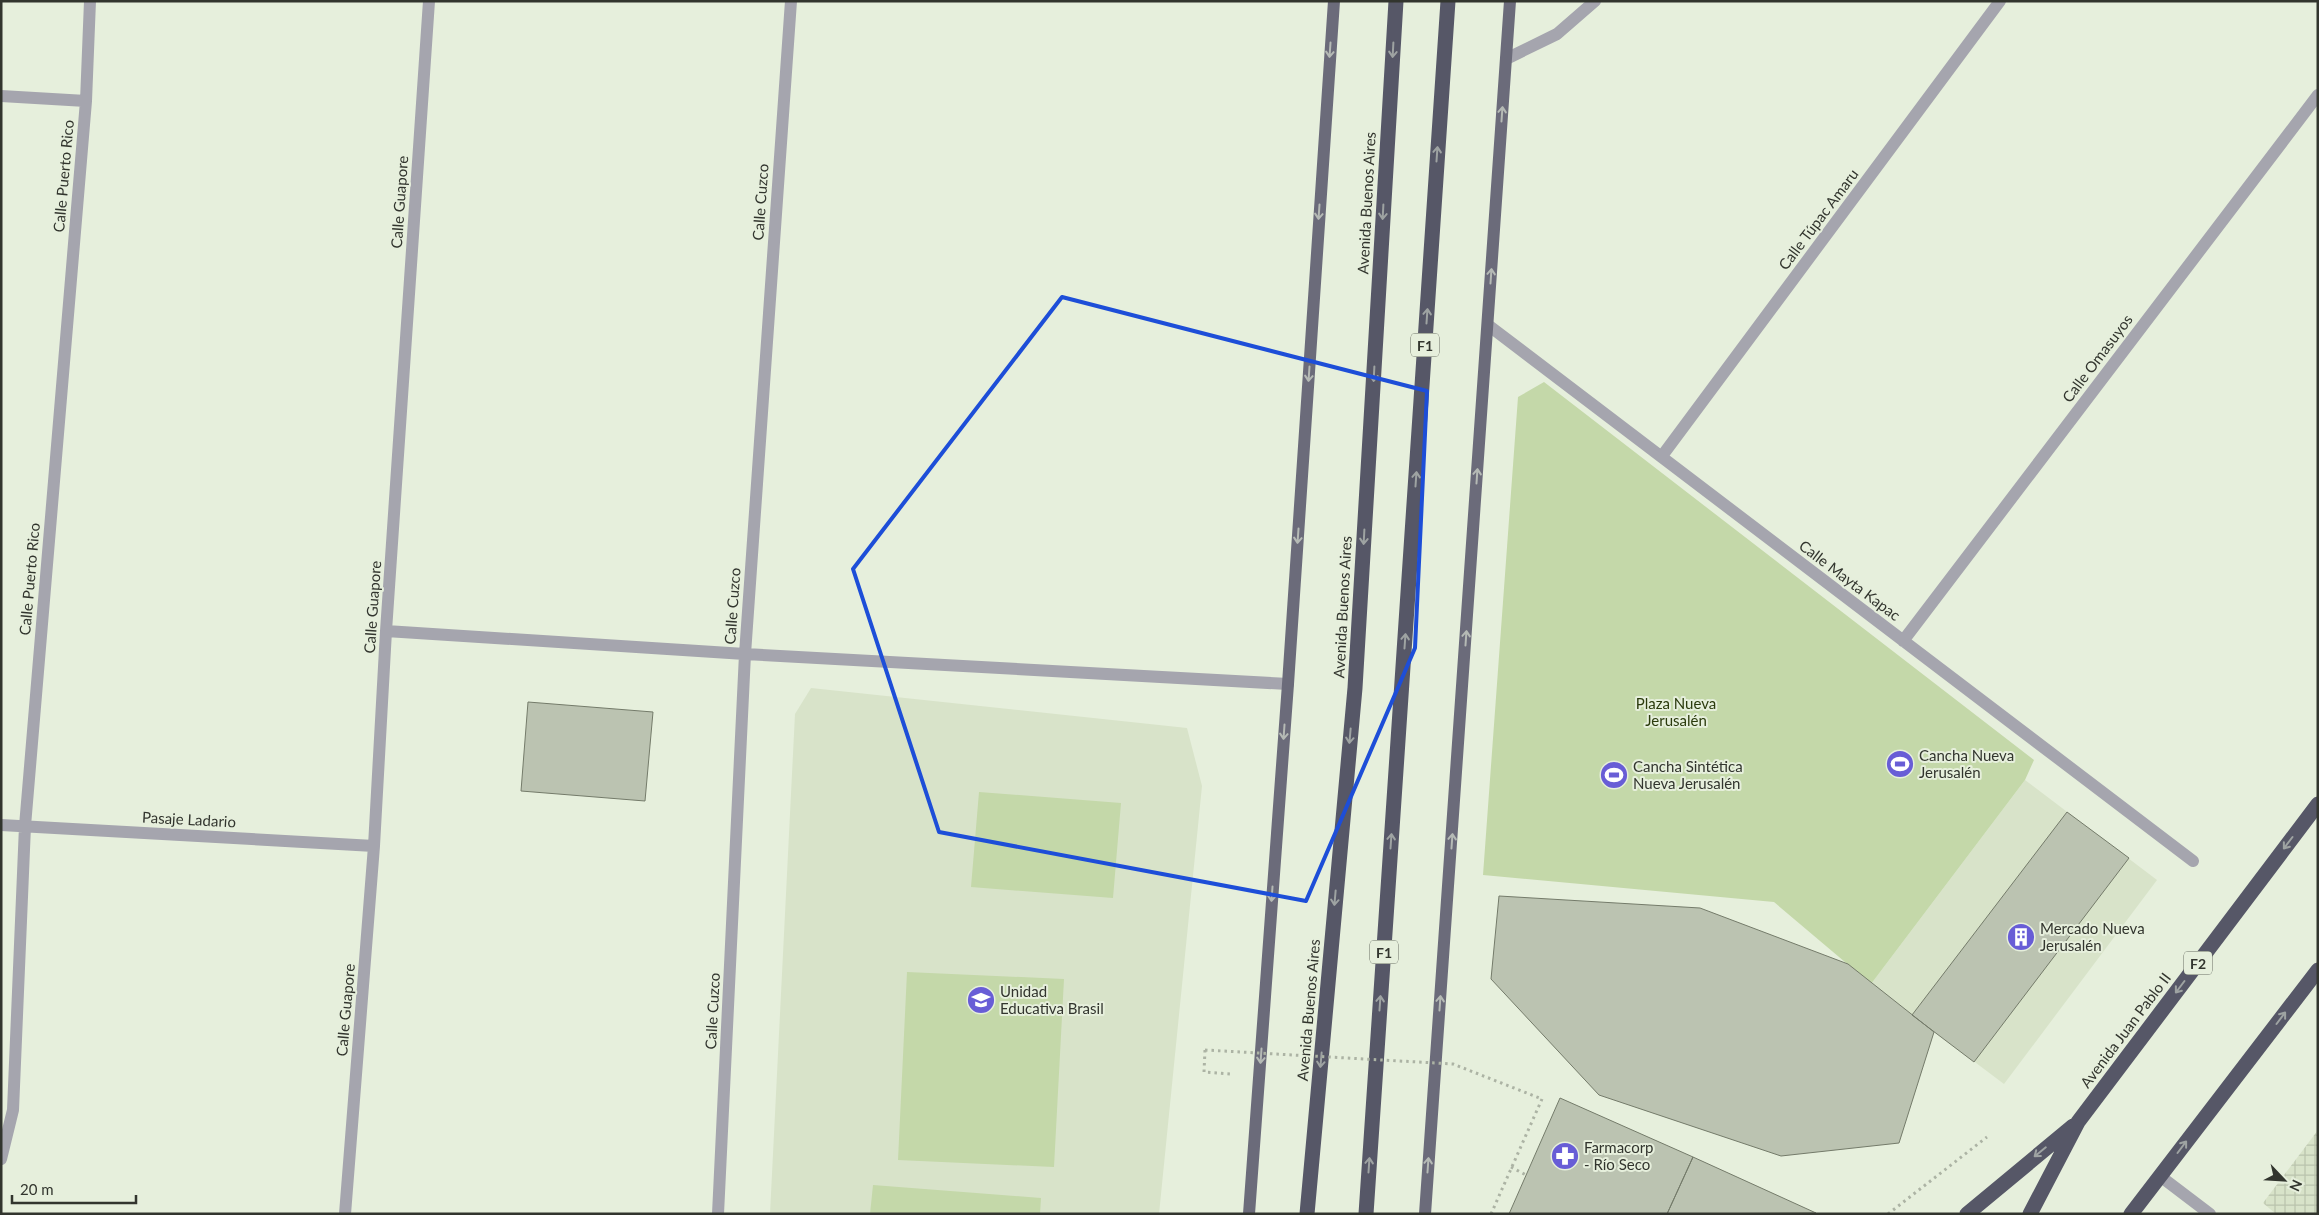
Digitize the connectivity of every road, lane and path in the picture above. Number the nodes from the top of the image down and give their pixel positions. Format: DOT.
graph roads {
  1 [pos="90,1"];
  2 [pos="429,1"];
  3 [pos="790,1"];
  4 [pos="1334,1"];
  5 [pos="1396,1"];
  6 [pos="1448,1"];
  7 [pos="1510,1"];
  8 [pos="1594,1"];
  9 [pos="2000,1"];
  10 [pos="1506,59"];
  11 [pos="2318,95"];
  12 [pos="1,96"];
  13 [pos="86,101"];
  14 [pos="1488,325"];
  15 [pos="1662,456"];
  16 [pos="386,631"];
  17 [pos="1903,641"];
  18 [pos="745,654"];
  19 [pos="1288,684"];
  20 [pos="2318,804"];
  21 [pos="1,825"];
  22 [pos="25,826"];
  23 [pos="374,846"];
  24 [pos="2193,861"];
  25 [pos="2318,970"];
  26 [pos="1204,1072"];
  27 [pos="2078,1122"];
  28 [pos="1987,1137"];
  29 [pos="1,1159"];
  30 [pos="1511,1167"];
  31 [pos="1526,1175"];
  32 [pos="2160,1176"];
  33 [pos="345,1214"];
  34 [pos="718,1214"];
  35 [pos="1249,1214"];
  36 [pos="1307,1214"];
  37 [pos="1366,1214"];
  38 [pos="1424,1214"];
  39 [pos="1490,1214"];
  40 [pos="1888,1214"];
  41 [pos="1967,1214"];
  42 [pos="2030,1214"];
  43 [pos="2131,1214"];
  44 [pos="2210,1214"];
  1 -- 13 [label="street, Calle Puerto Rico"];
  2 -- 16 [label="street, Calle Guapore"];
  3 -- 18 [label="street, Calle Cuzco"];
  4 -- 19 [label="main road, one-way"];
  5 -- 36 [label="highway, Avenida Buenos Aires, one-way"];
  37 -- 6 [label="highway, F1, one-way"];
  7 -- 10 [label="main road"];
  8 -- 10 [label="street"];
  9 -- 15 [label="street, Calle Túpac Amaru"];
  14 -- 10 [label="main road, one-way"];
  11 -- 17 [label="street, Calle Omasuyos"];
  12 -- 13 [label="street"];
  13 -- 22 [label="street, Calle Puerto Rico"];
  14 -- 15 [label="street, Calle Mayta Kapac"];
  38 -- 14 [label="main road, one-way"];
  15 -- 17 [label="street, Calle Mayta Kapac"];
  16 -- 18 [label="street"];
  16 -- 23 [label="street, Calle Guapore"];
  17 -- 24 [label="street, Calle Mayta Kapac"];
  18 -- 19 [label="street"];
  18 -- 34 [label="street, Calle Cuzco"];
  19 -- 35 [label="main road, one-way"];
  20 -- 27 [label="highway, Avenida Juan Pablo II / F2, one-way"];
  21 -- 22 [label="street, Pasaje Ladario"];
  22 -- 23 [label="street, Pasaje Ladario"];
  22 -- 29 [label="street, Calle Puerto Rico"];
  23 -- 33 [label="street, Calle Guapore"];
  32 -- 25 [label="highway, one-way"];
  26 -- 30 [label="path, bridge"];
  27 -- 41 [label="highway, one-way"];
  27 -- 42 [label="highway, Avenida Juan Pablo II / F2"];
  28 -- 40 [label="path"];
  30 -- 31 [label="path"];
  30 -- 39 [label="path"];
  32 -- 43 [label="highway"];
  32 -- 44 [label="street"];
}
